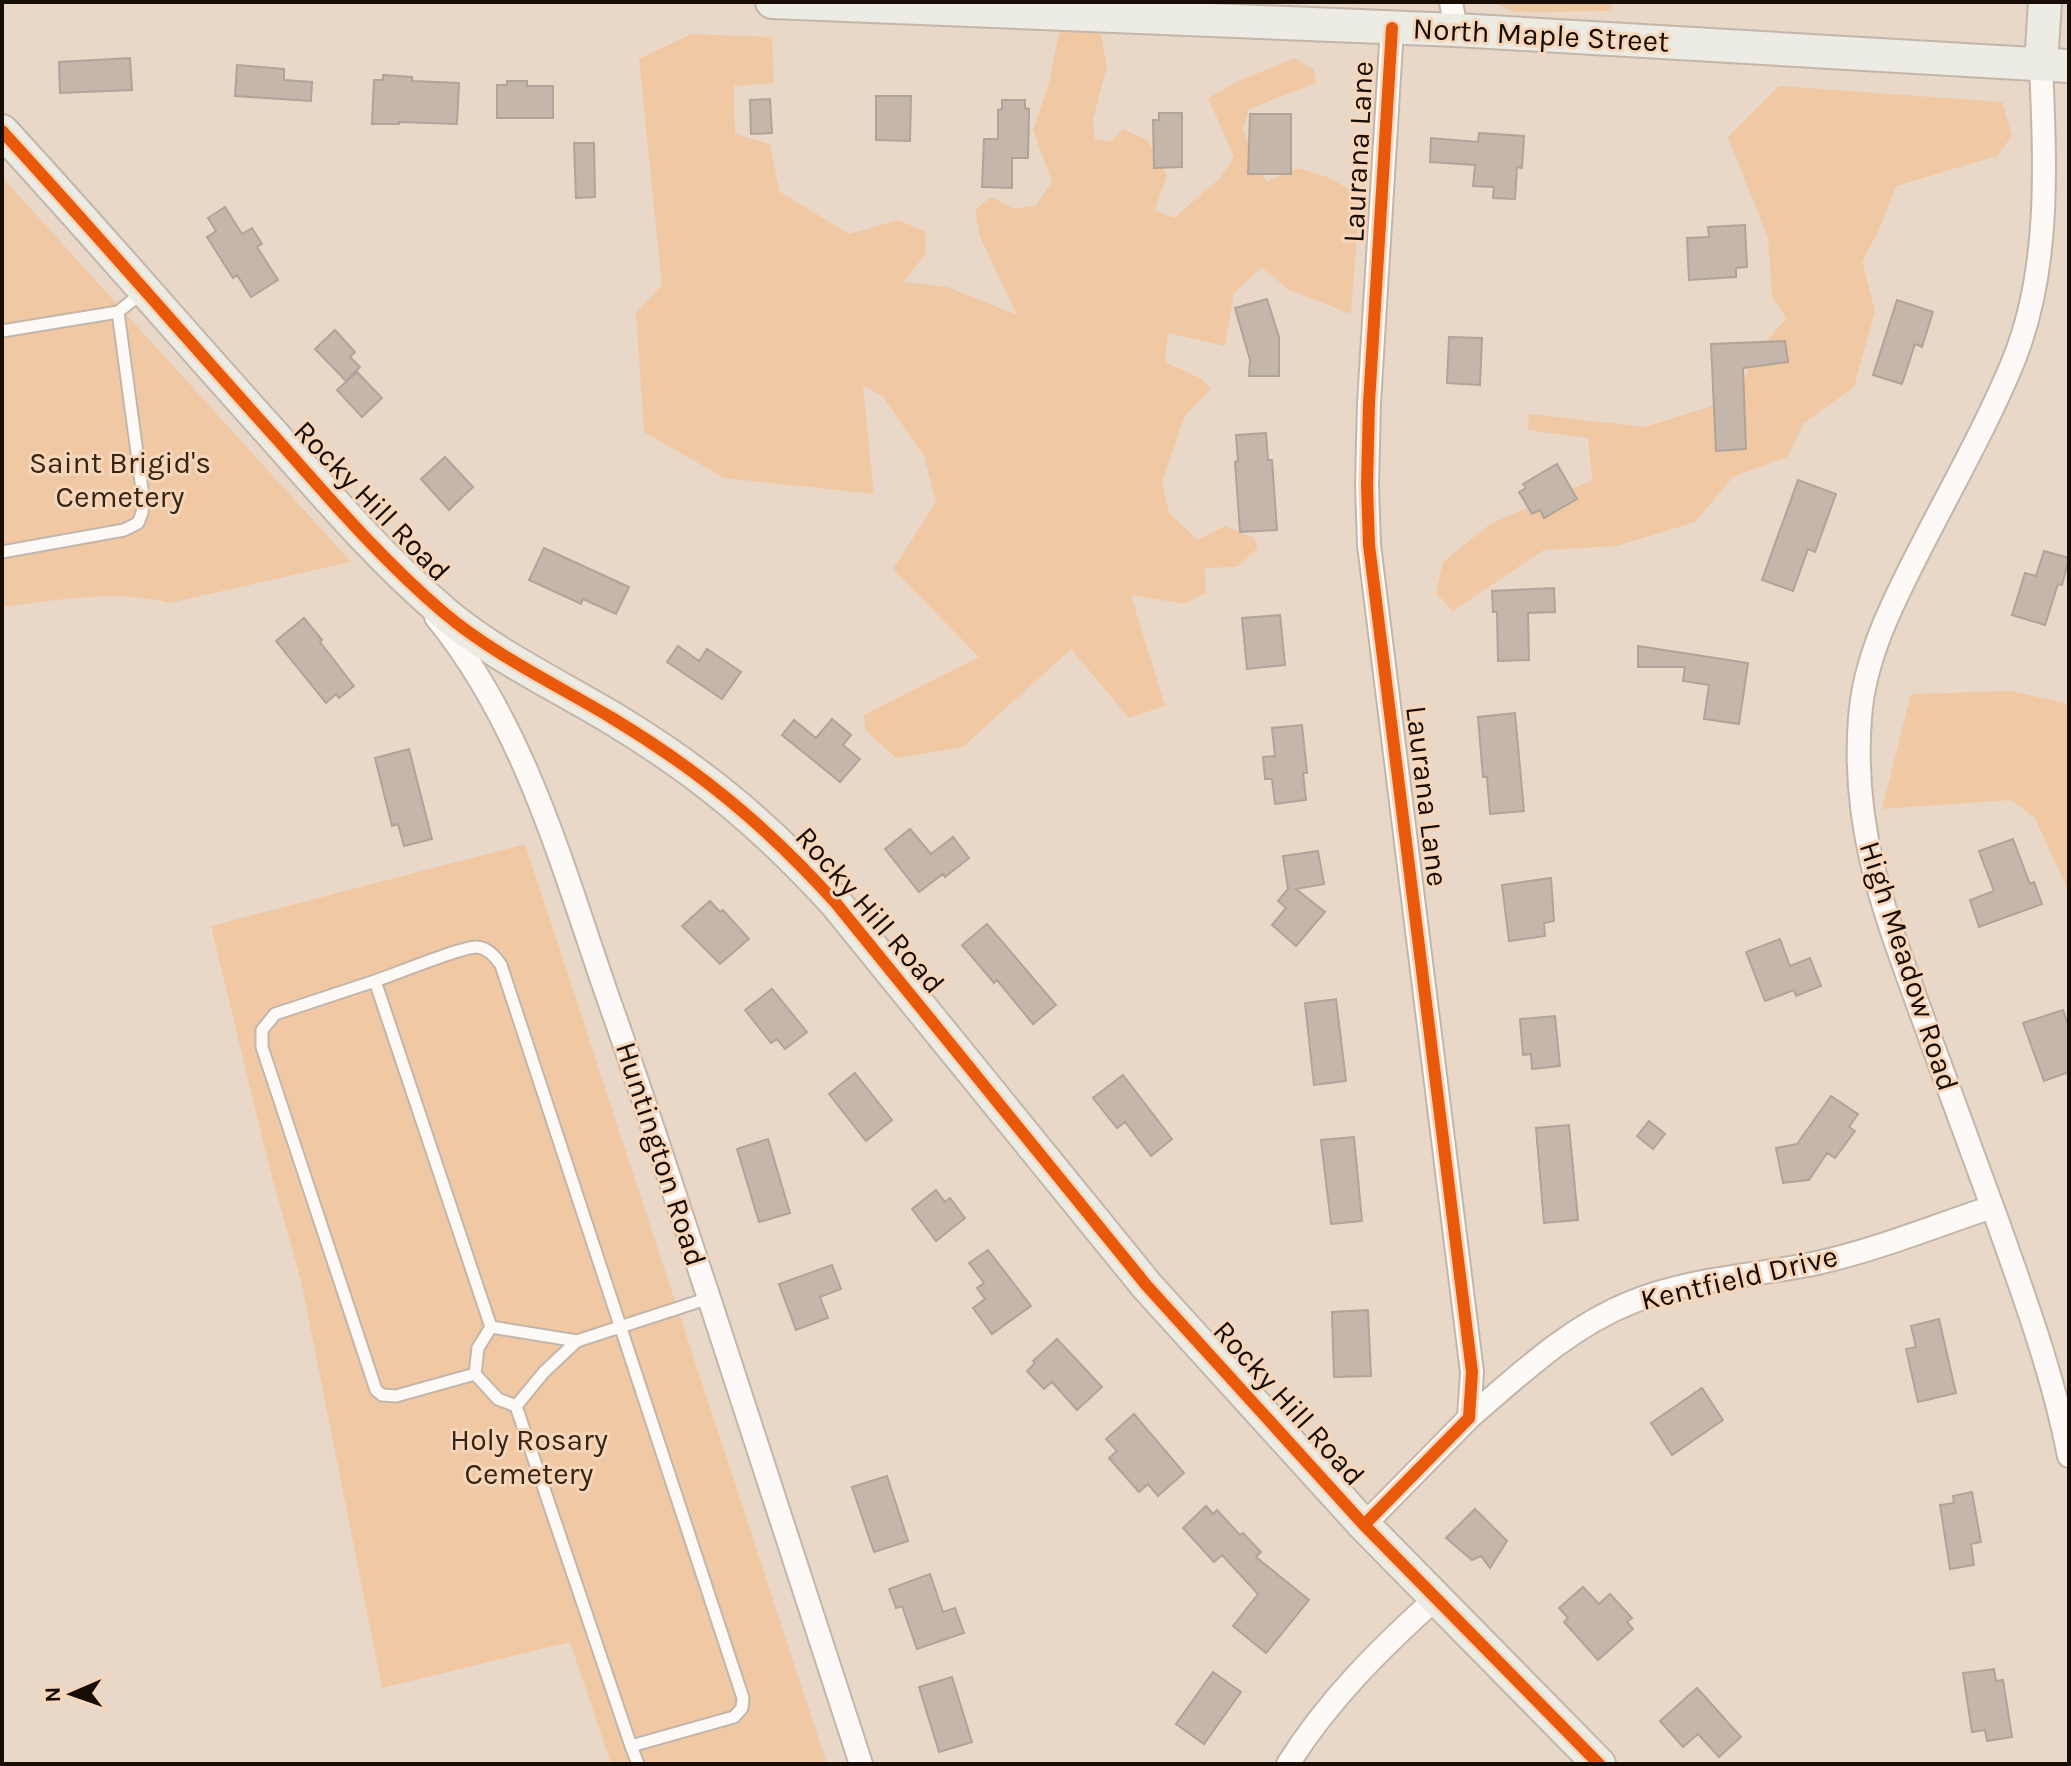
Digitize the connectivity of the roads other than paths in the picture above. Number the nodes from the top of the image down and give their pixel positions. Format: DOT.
graph roads {
  1 [pos="772,2"];
  2 [pos="2045,2"];
  3 [pos="1454,16"];
  4 [pos="1392,28"];
  5 [pos="2055,65"];
  6 [pos="2,131"];
  7 [pos="144,291"];
  8 [pos="118,312"];
  9 [pos="2,331"];
  10 [pos="2,552"];
  11 [pos="401,574"];
  12 [pos="375,981"];
  13 [pos="1992,1207"];
  14 [pos="709,1298"];
  15 [pos="622,1326"];
  16 [pos="491,1327"];
  17 [pos="577,1341"];
  18 [pos="475,1374"];
  19 [pos="516,1406"];
  20 [pos="1469,1418"];
  21 [pos="2069,1456"];
  22 [pos="1364,1525"];
  23 [pos="1435,1599"];
  24 [pos="631,1746"];
  25 [pos="638,1764"];
  26 [pos="861,1764"];
  27 [pos="1288,1764"];
  28 [pos="1599,1764"];
  1 -- 4 [label="street, North Maple Street"];
  2 -- 5 [label="street"];
  3 -- 4 [label="street, North Maple Street"];
  3 -- 5 [label="street, North Maple Street"];
  4 -- 20 [label="street, Laurana Lane"];
  5 -- 13 [label="street, High Meadow Road"];
  6 -- 7 [label="street, Rocky Hill Road"];
  7 -- 8 [label="lane"];
  7 -- 11 [label="street, Rocky Hill Road"];
  8 -- 9 [label="lane"];
  8 -- 10 [label="lane"];
  11 -- 14 [label="street, Huntington Road"];
  11 -- 22 [label="street, Rocky Hill Road"];
  12 -- 15 [label="lane"];
  12 -- 16 [label="lane"];
  12 -- 18 [label="lane"];
  13 -- 20 [label="street, Kentfield Drive"];
  13 -- 21 [label="street, High Meadow Road"];
  14 -- 15 [label="lane"];
  14 -- 26 [label="street, Huntington Road"];
  15 -- 17 [label="lane"];
  15 -- 24 [label="lane"];
  16 -- 17 [label="lane"];
  16 -- 18 [label="lane"];
  17 -- 19 [label="lane"];
  18 -- 19 [label="lane"];
  19 -- 24 [label="lane"];
  20 -- 22 [label="street"];
  22 -- 23 [label="street, Rocky Hill Road"];
  23 -- 27 [label="street"];
  23 -- 28 [label="street, Rocky Hill Road"];
  24 -- 25 [label="lane"];
}
